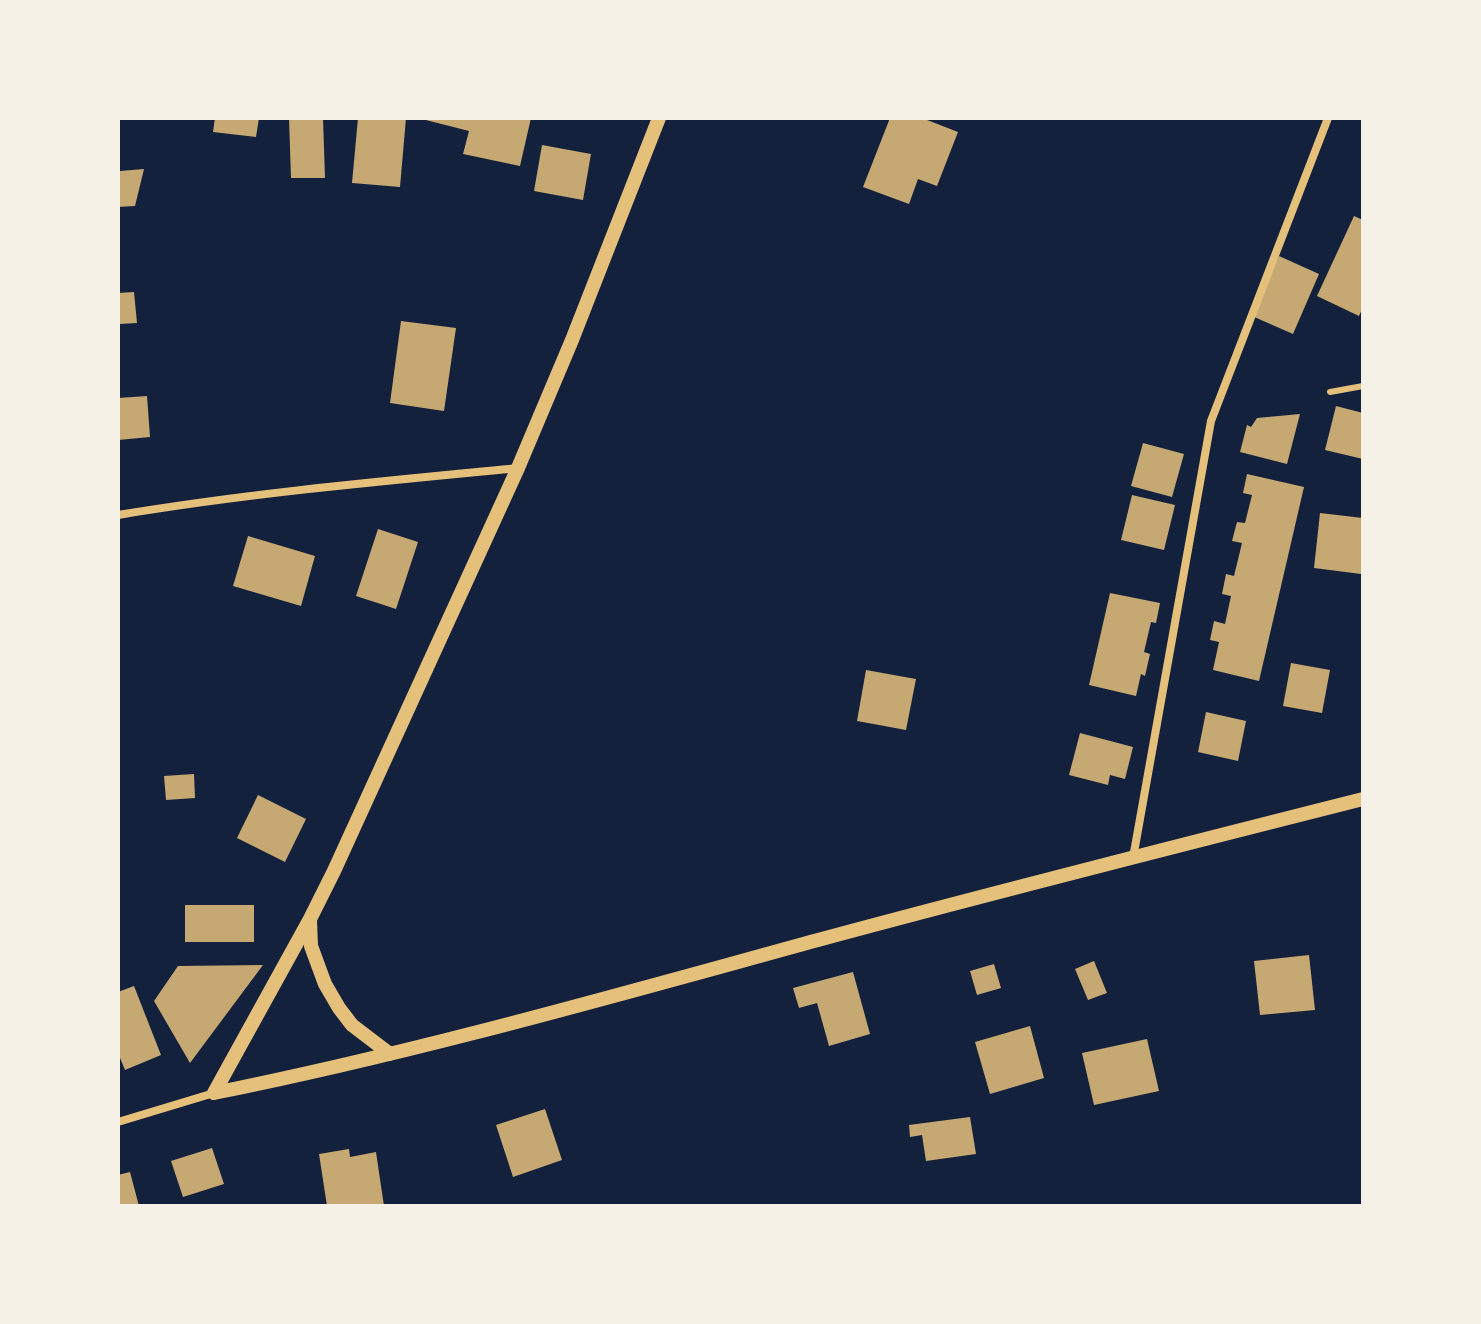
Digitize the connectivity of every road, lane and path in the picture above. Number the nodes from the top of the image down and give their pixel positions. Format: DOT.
graph roads {
  1 [pos="659,118"];
  2 [pos="1328,118"];
  3 [pos="1363,386"];
  4 [pos="1330,392"];
  5 [pos="518,468"];
  6 [pos="118,515"];
  7 [pos="1363,799"];
  8 [pos="1133,858"];
  9 [pos="310,919"];
  10 [pos="390,1054"];
  11 [pos="214,1093"];
  12 [pos="118,1122"];
  1 -- 5 [label="street"];
  2 -- 8 [label="street"];
  3 -- 4 [label="lane"];
  5 -- 6 [label="street"];
  5 -- 9 [label="street"];
  7 -- 8 [label="street"];
  8 -- 10 [label="street"];
  9 -- 10 [label="street"];
  9 -- 11 [label="street"];
  10 -- 11 [label="street"];
  11 -- 12 [label="street"];
}
